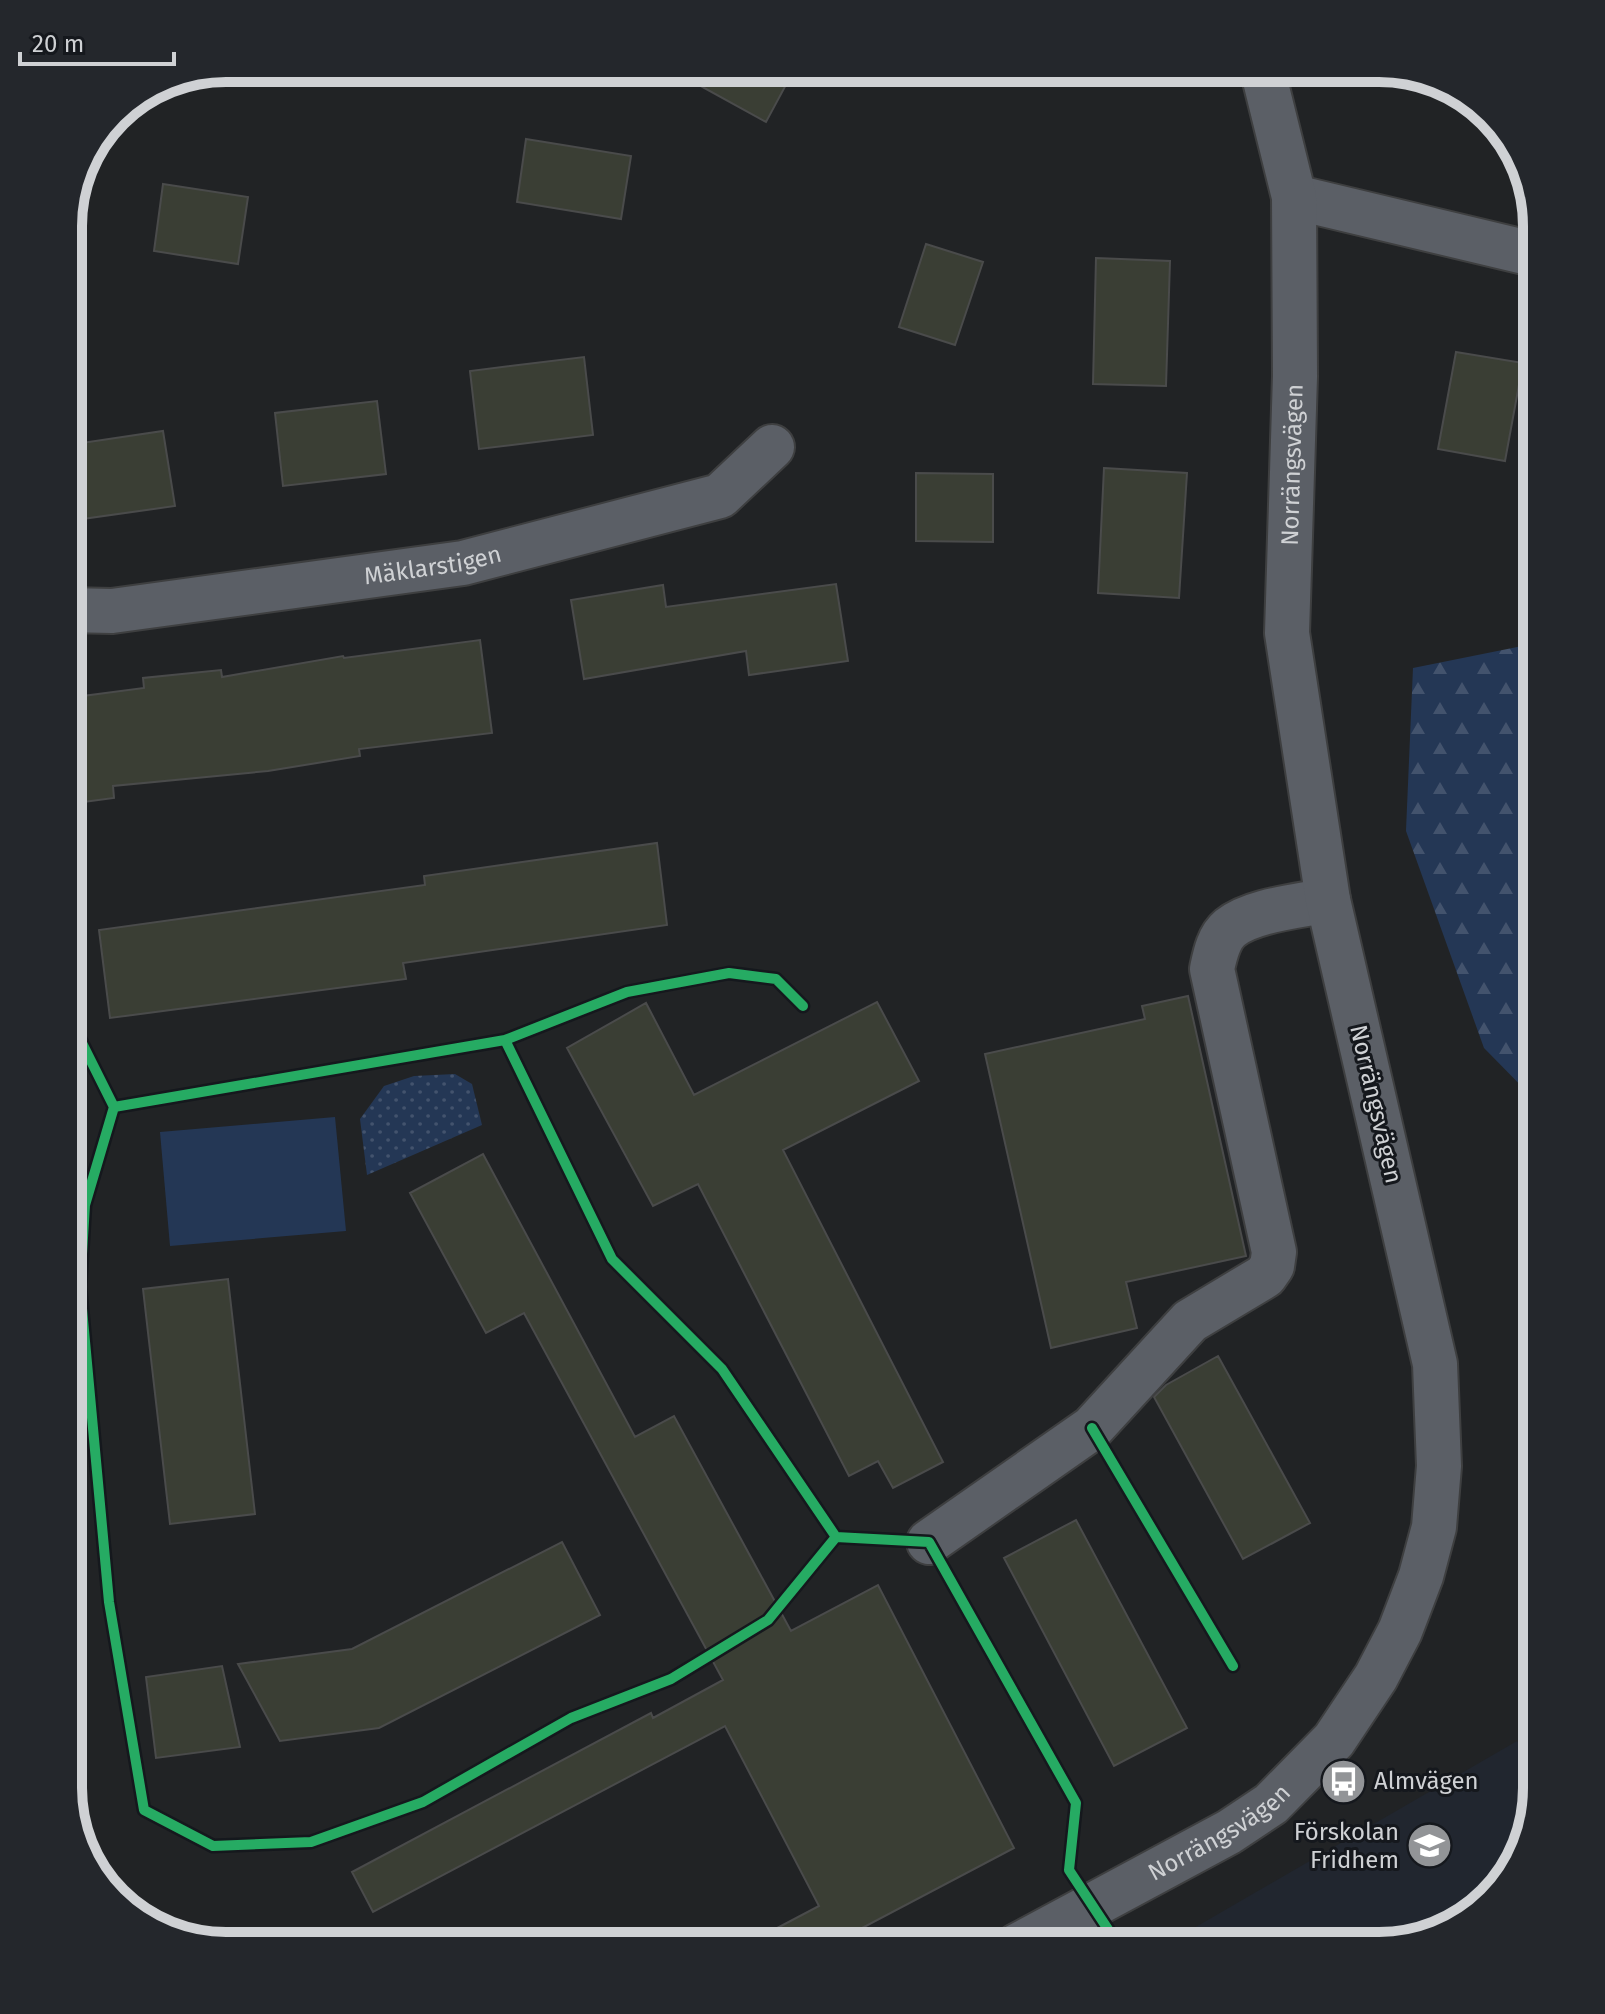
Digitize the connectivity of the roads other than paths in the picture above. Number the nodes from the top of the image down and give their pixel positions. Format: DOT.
graph roads {
  1 [pos="1265,82"];
  2 [pos="1294,197"];
  3 [pos="1523,252"];
  4 [pos="772,447"];
  5 [pos="82,610"];
  6 [pos="1328,900"];
  7 [pos="929,1542"];
  8 [pos="1043,1932"];
  1 -- 2 [label="street, Norrängsvägen"];
  2 -- 3 [label="street"];
  2 -- 6 [label="street, Norrängsvägen"];
  4 -- 5 [label="street, Mäklarstigen"];
  6 -- 7 [label="street"];
  6 -- 8 [label="street, Norrängsvägen"];
}
